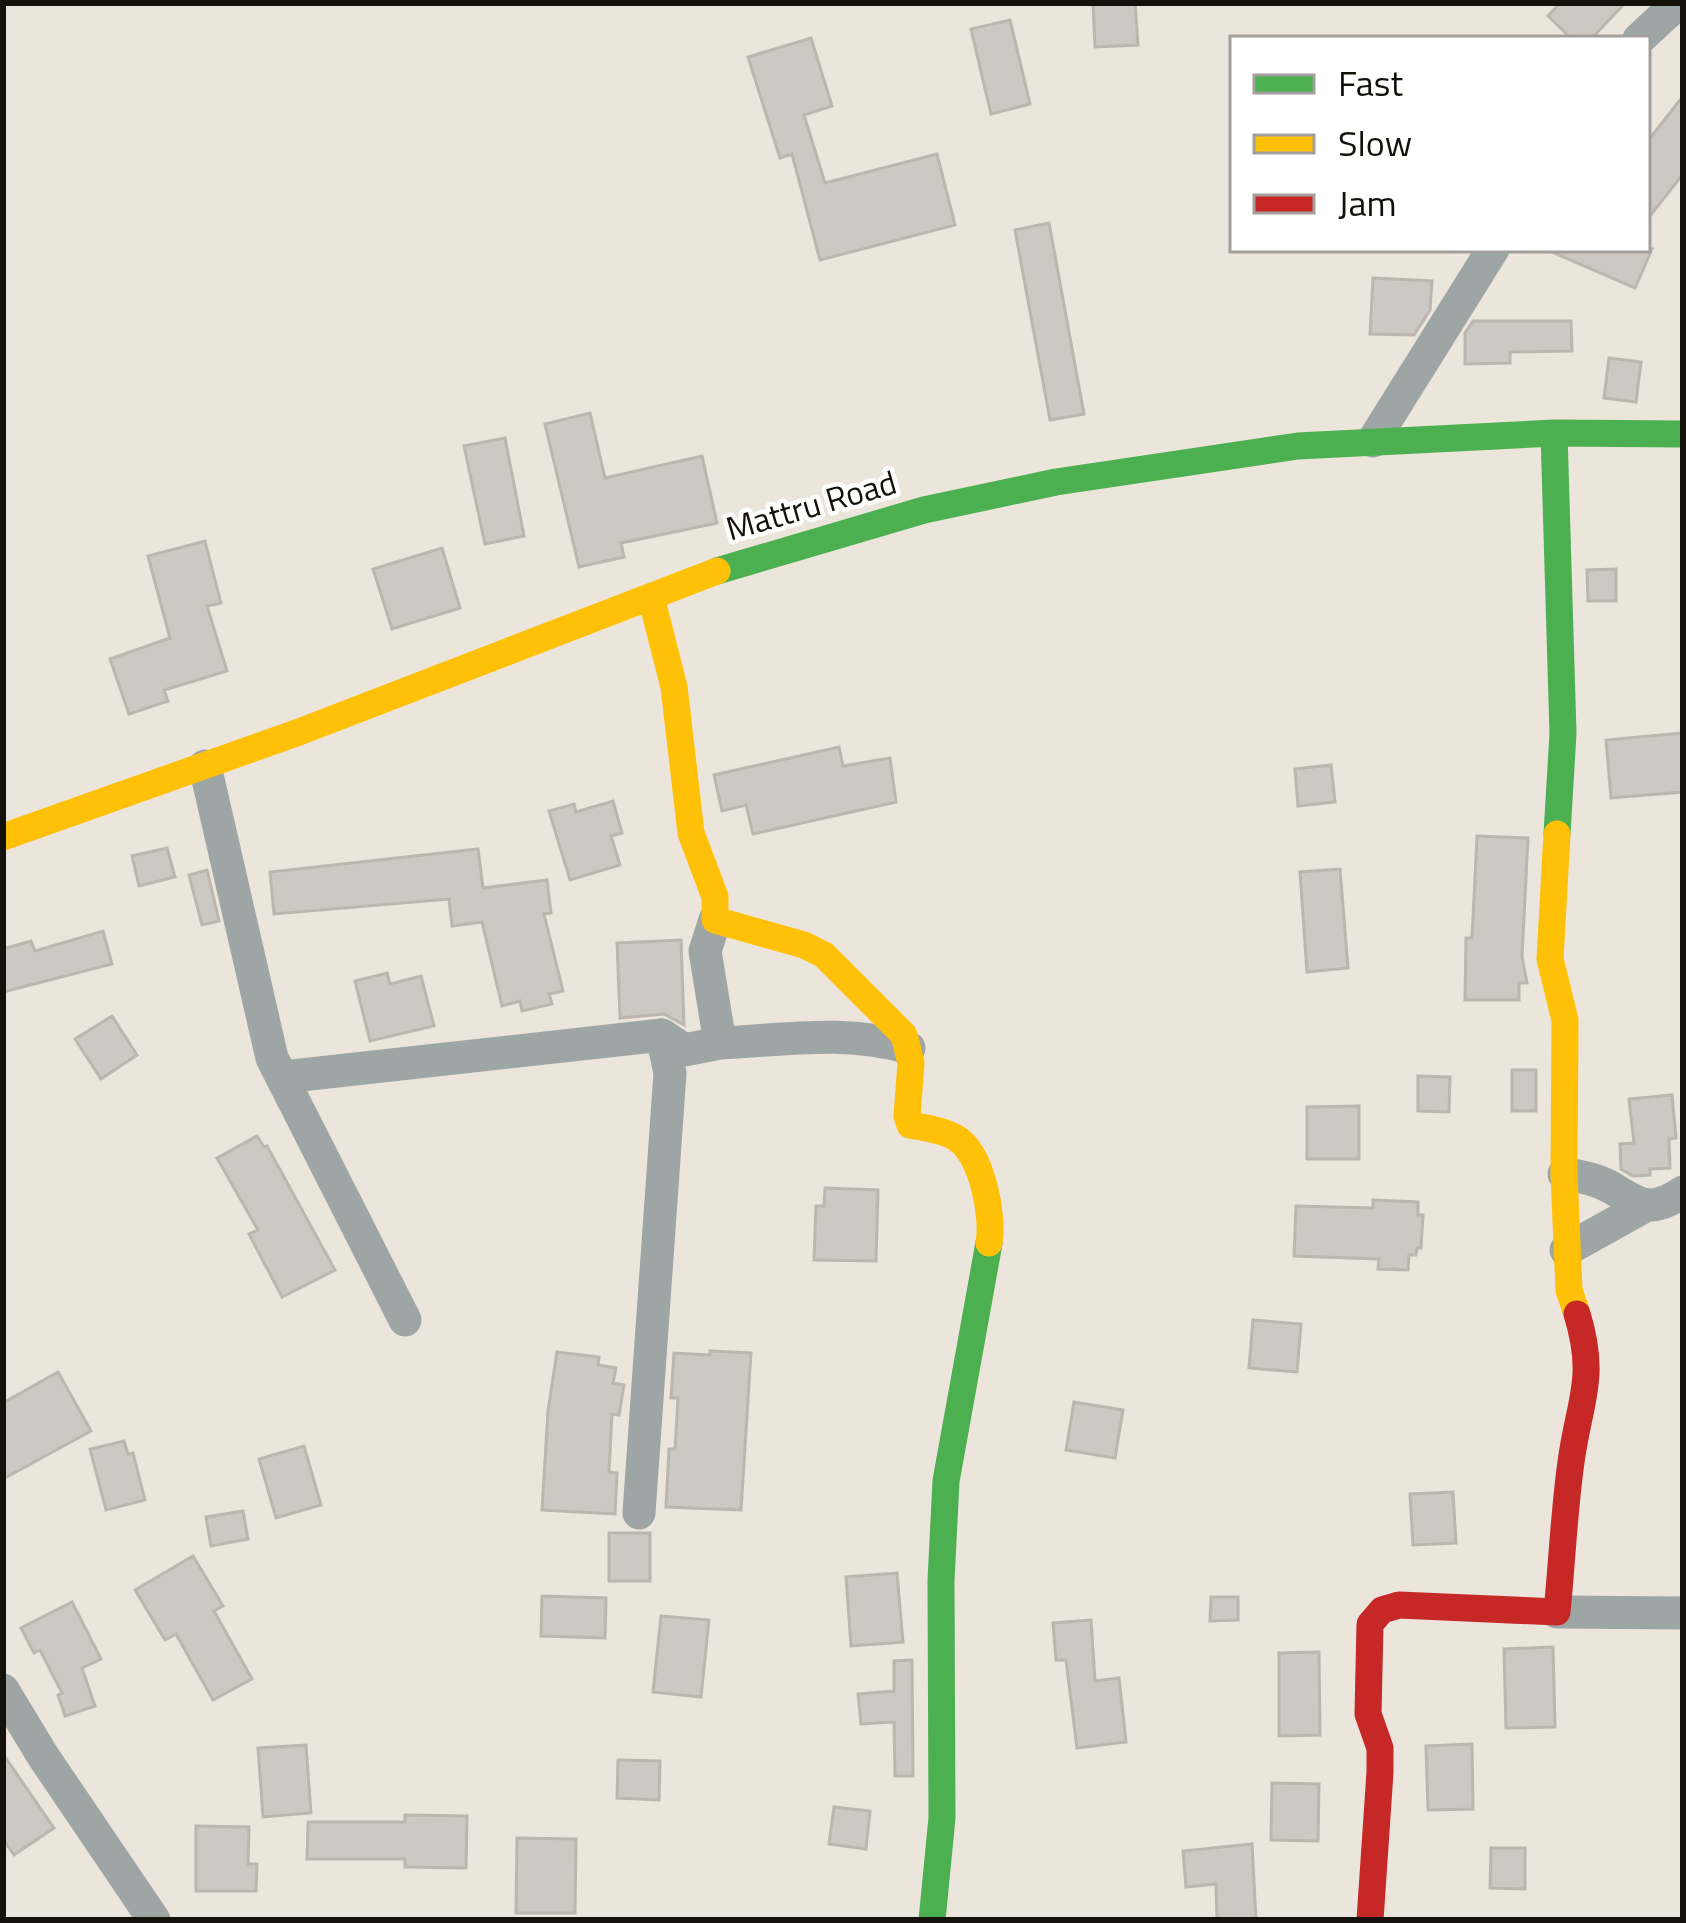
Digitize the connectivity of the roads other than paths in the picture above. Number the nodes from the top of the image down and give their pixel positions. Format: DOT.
graph roads {
  1 [pos="1678,3"];
  2 [pos="1642,36"];
  3 [pos="1491,252"];
  4 [pos="1554,434"];
  5 [pos="1683,434"];
  6 [pos="1372,441"];
  7 [pos="651,597"];
  8 [pos="205,766"];
  9 [pos="3,837"];
  10 [pos="715,920"];
  11 [pos="662,1035"];
  12 [pos="720,1043"];
  13 [pos="909,1048"];
  14 [pos="283,1077"];
  15 [pos="1564,1174"];
  16 [pos="1683,1192"];
  17 [pos="1645,1206"];
  18 [pos="1567,1250"];
  19 [pos="405,1320"];
  20 [pos="639,1513"];
  21 [pos="1557,1612"];
  22 [pos="1683,1613"];
  23 [pos="3,1690"];
  24 [pos="154,1920"];
  25 [pos="932,1920"];
  26 [pos="1370,1920"];
  1 -- 2 [label="street"];
  3 -- 6 [label="street"];
  4 -- 5 [label="street, Mattru Road"];
  4 -- 6 [label="street, Mattru Road"];
  4 -- 15 [label="street"];
  6 -- 7 [label="street, Mattru Road"];
  7 -- 8 [label="street, Mattru Road"];
  7 -- 10 [label="street"];
  8 -- 9 [label="street, Mattru Road"];
  8 -- 14 [label="street"];
  10 -- 12 [label="street"];
  10 -- 13 [label="street"];
  11 -- 12 [label="street"];
  11 -- 14 [label="street"];
  11 -- 20 [label="street"];
  12 -- 13 [label="street"];
  13 -- 25 [label="street"];
  14 -- 19 [label="street"];
  15 -- 17 [label="street"];
  15 -- 18 [label="street"];
  16 -- 17 [label="street"];
  17 -- 18 [label="street"];
  18 -- 21 [label="street"];
  21 -- 22 [label="street"];
  21 -- 26 [label="street"];
  23 -- 24 [label="street"];
}
